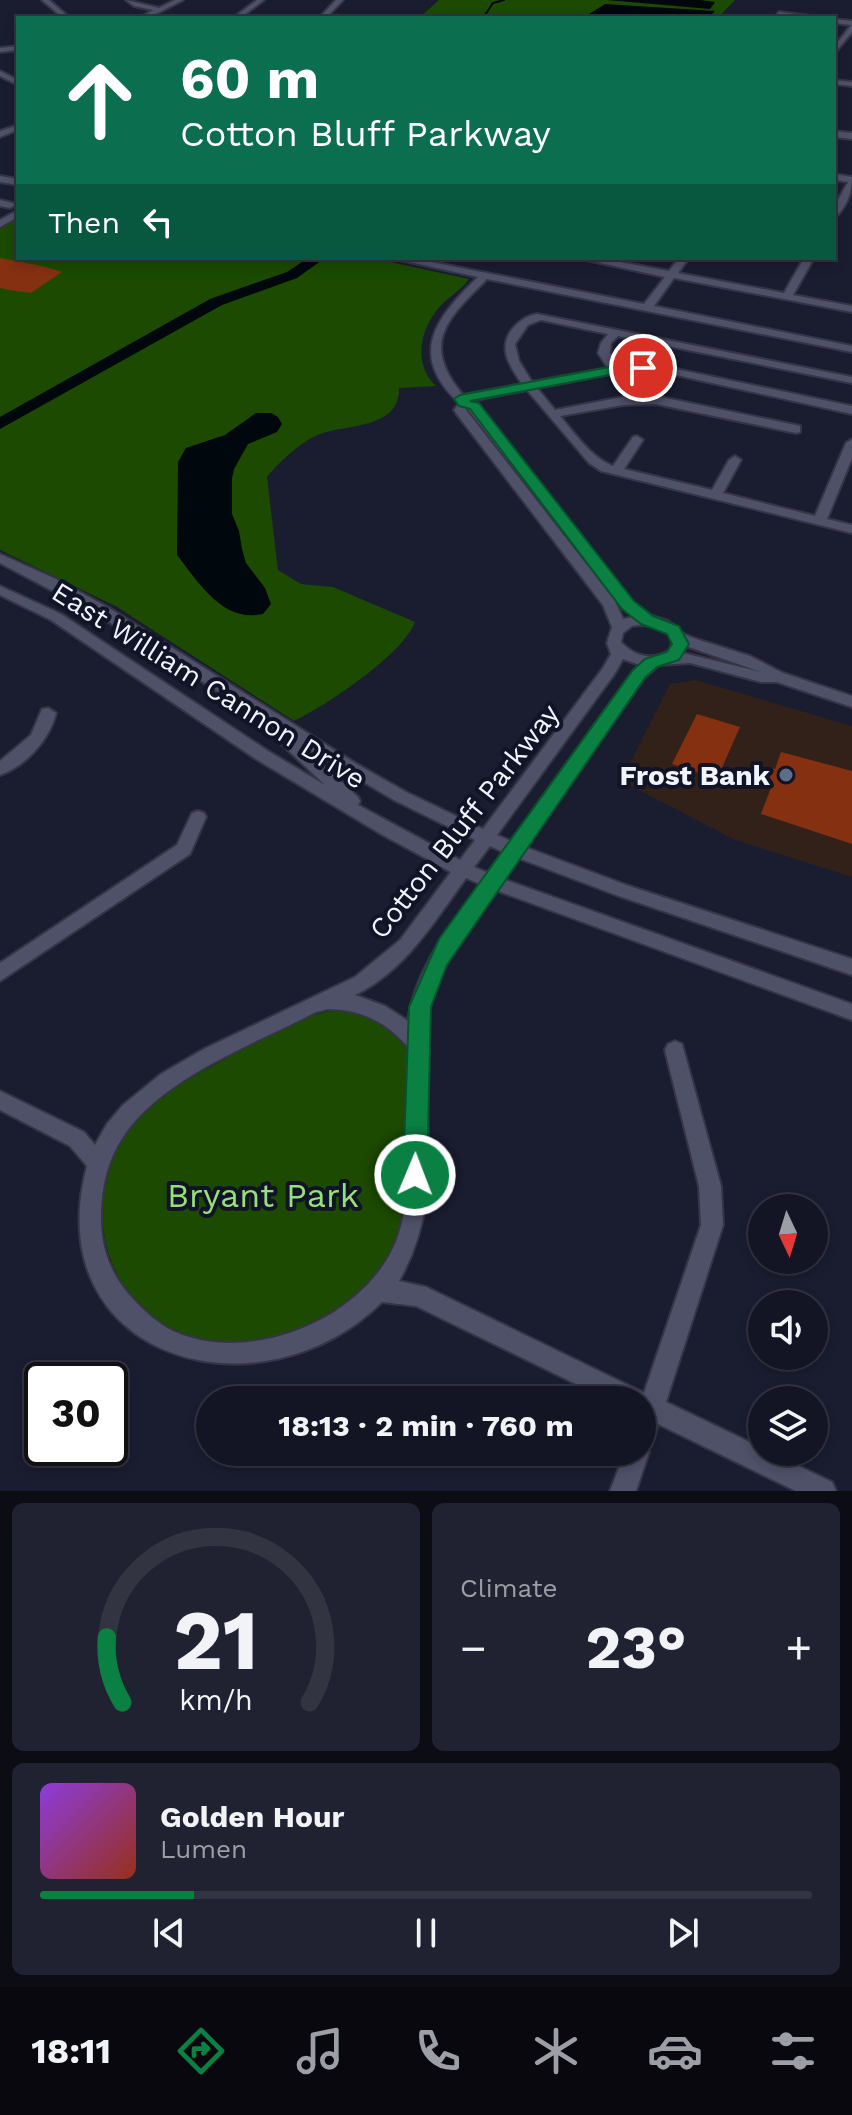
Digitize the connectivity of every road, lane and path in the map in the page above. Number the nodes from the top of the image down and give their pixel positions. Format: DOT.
graph roads {
  1 [pos="45,0"];
  2 [pos="129,0"];
  3 [pos="180,0"];
  4 [pos="261,0"];
  5 [pos="340,0"];
  6 [pos="788,3"];
  7 [pos="163,10"];
  8 [pos="65,16"];
  9 [pos="148,16"];
  10 [pos="239,16"];
  11 [pos="324,16"];
  12 [pos="777,16"];
  13 [pos="852,25"];
  14 [pos="836,49"];
  15 [pos="16,85"];
  16 [pos="6,88"];
  17 [pos="852,182"];
  18 [pos="836,211"];
  19 [pos="407,260"];
  20 [pos="592,260"];
  21 [pos="682,260"];
  22 [pos="808,260"];
  23 [pos="486,275"];
  24 [pos="671,275"];
  25 [pos="787,297"];
  26 [pos="647,308"];
  27 [pos="852,309"];
  28 [pos="615,332"];
  29 [pos="852,349"];
  30 [pos="615,370"];
  31 [pos="852,380"];
  32 [pos="530,386"];
  33 [pos="745,387"];
  34 [pos="462,401"];
  35 [pos="852,410"];
  36 [pos="554,414"];
  37 [pos="729,414"];
  38 [pos="796,429"];
  39 [pos="637,440"];
  40 [pos="852,443"];
  41 [pos="735,460"];
  42 [pos="616,472"];
  43 [pos="715,496"];
  44 [pos="819,521"];
  45 [pos="852,529"];
  46 [pos="0,558"];
  47 [pos="0,590"];
  48 [pos="647,620"];
  49 [pos="619,627"];
  50 [pos="679,637"];
  51 [pos="616,647"];
  52 [pos="662,660"];
  53 [pos="778,677"];
  54 [pos="224,686"];
  55 [pos="852,702"];
  56 [pos="48,713"];
  57 [pos="0,769"];
  58 [pos="198,817"];
  59 [pos="387,830"];
  60 [pos="488,839"];
  61 [pos="514,850"];
  62 [pos="463,870"];
  63 [pos="492,882"];
  64 [pos="852,967"];
  65 [pos="0,973"];
  66 [pos="324,1001"];
  67 [pos="852,1012"];
  68 [pos="417,1044"];
  69 [pos="675,1050"];
  70 [pos="0,1100"];
  71 [pos="113,1132"];
  72 [pos="77,1139"];
  73 [pos="98,1164"];
  74 [pos="399,1262"];
  75 [pos="378,1290"];
  76 [pos="418,1295"];
  77 [pos="606,1386"];
  78 [pos="650,1386"];
  79 [pos="656,1410"];
  80 [pos="632,1466"];
  81 [pos="623,1491"];
  82 [pos="823,1491"];
  1 -- 8 [label="street"];
  2 -- 7 [label="street"];
  3 -- 7 [label="street"];
  4 -- 10 [label="street"];
  5 -- 11 [label="street"];
  6 -- 12 [label="street"];
  7 -- 9 [label="street"];
  13 -- 14 [label="street"];
  15 -- 16 [label="street"];
  17 -- 18 [label="street"];
  19 -- 23 [label="street"];
  20 -- 24 [label="street"];
  21 -- 24 [label="street"];
  22 -- 25 [label="street"];
  23 -- 26 [label="street"];
  23 -- 34 [label="street"];
  24 -- 25 [label="street"];
  24 -- 26 [label="street"];
  25 -- 27 [label="street"];
  26 -- 29 [label="street"];
  28 -- 30 [label="street"];
  28 -- 31 [label="street"];
  28 -- 32 [label="street"];
  30 -- 32 [label="street"];
  30 -- 33 [label="street"];
  32 -- 34 [label="street"];
  32 -- 36 [label="street"];
  33 -- 35 [label="street"];
  33 -- 37 [label="street"];
  34 -- 48 [label="street"];
  34 -- 49 [label="street"];
  36 -- 37 [label="street"];
  36 -- 42 [label="street"];
  37 -- 38 [label="street"];
  39 -- 42 [label="street"];
  40 -- 44 [label="street"];
  41 -- 43 [label="street"];
  42 -- 43 [label="street"];
  43 -- 44 [label="street"];
  44 -- 45 [label="street"];
  46 -- 54 [label="street, East William Cannon Drive"];
  47 -- 59 [label="street, East William Cannon Drive"];
  48 -- 49 [label="street"];
  48 -- 50 [label="street"];
  49 -- 51 [label="street"];
  50 -- 52 [label="street"];
  50 -- 53 [label="street"];
  51 -- 52 [label="street"];
  51 -- 60 [label="street, Cotton Bluff Parkway"];
  52 -- 53 [label="street"];
  52 -- 61 [label="street, Cotton Bluff Parkway"];
  53 -- 55 [label="street"];
  54 -- 59 [label="street, East William Cannon Drive"];
  54 -- 60 [label="street, East William Cannon Drive"];
  56 -- 57 [label="street"];
  58 -- 65 [label="street"];
  59 -- 62 [label="street, East William Cannon Drive"];
  60 -- 61 [label="street, East William Cannon Drive"];
  60 -- 62 [label="street, Cotton Bluff Parkway"];
  61 -- 63 [label="street, Cotton Bluff Parkway"];
  61 -- 64 [label="street, East William Cannon Drive"];
  62 -- 63 [label="street, East William Cannon Drive"];
  62 -- 66 [label="street, Cotton Bluff Parkway"];
  63 -- 67 [label="street, East William Cannon Drive"];
  63 -- 68 [label="street, Cotton Bluff Parkway"];
  66 -- 68 [label="street"];
  66 -- 71 [label="street, Cotton Bluff Parkway"];
  68 -- 74 [label="street, Cotton Bluff Parkway"];
  69 -- 78 [label="street"];
  70 -- 72 [label="street"];
  71 -- 72 [label="street"];
  71 -- 73 [label="street, Cotton Bluff Parkway"];
  72 -- 73 [label="street"];
  73 -- 75 [label="street, Cotton Bluff Parkway"];
  74 -- 75 [label="street, Cotton Bluff Parkway"];
  74 -- 76 [label="street"];
  75 -- 76 [label="street"];
  76 -- 77 [label="street"];
  79 -- 82 [label="street"];
  80 -- 81 [label="street"];
}
